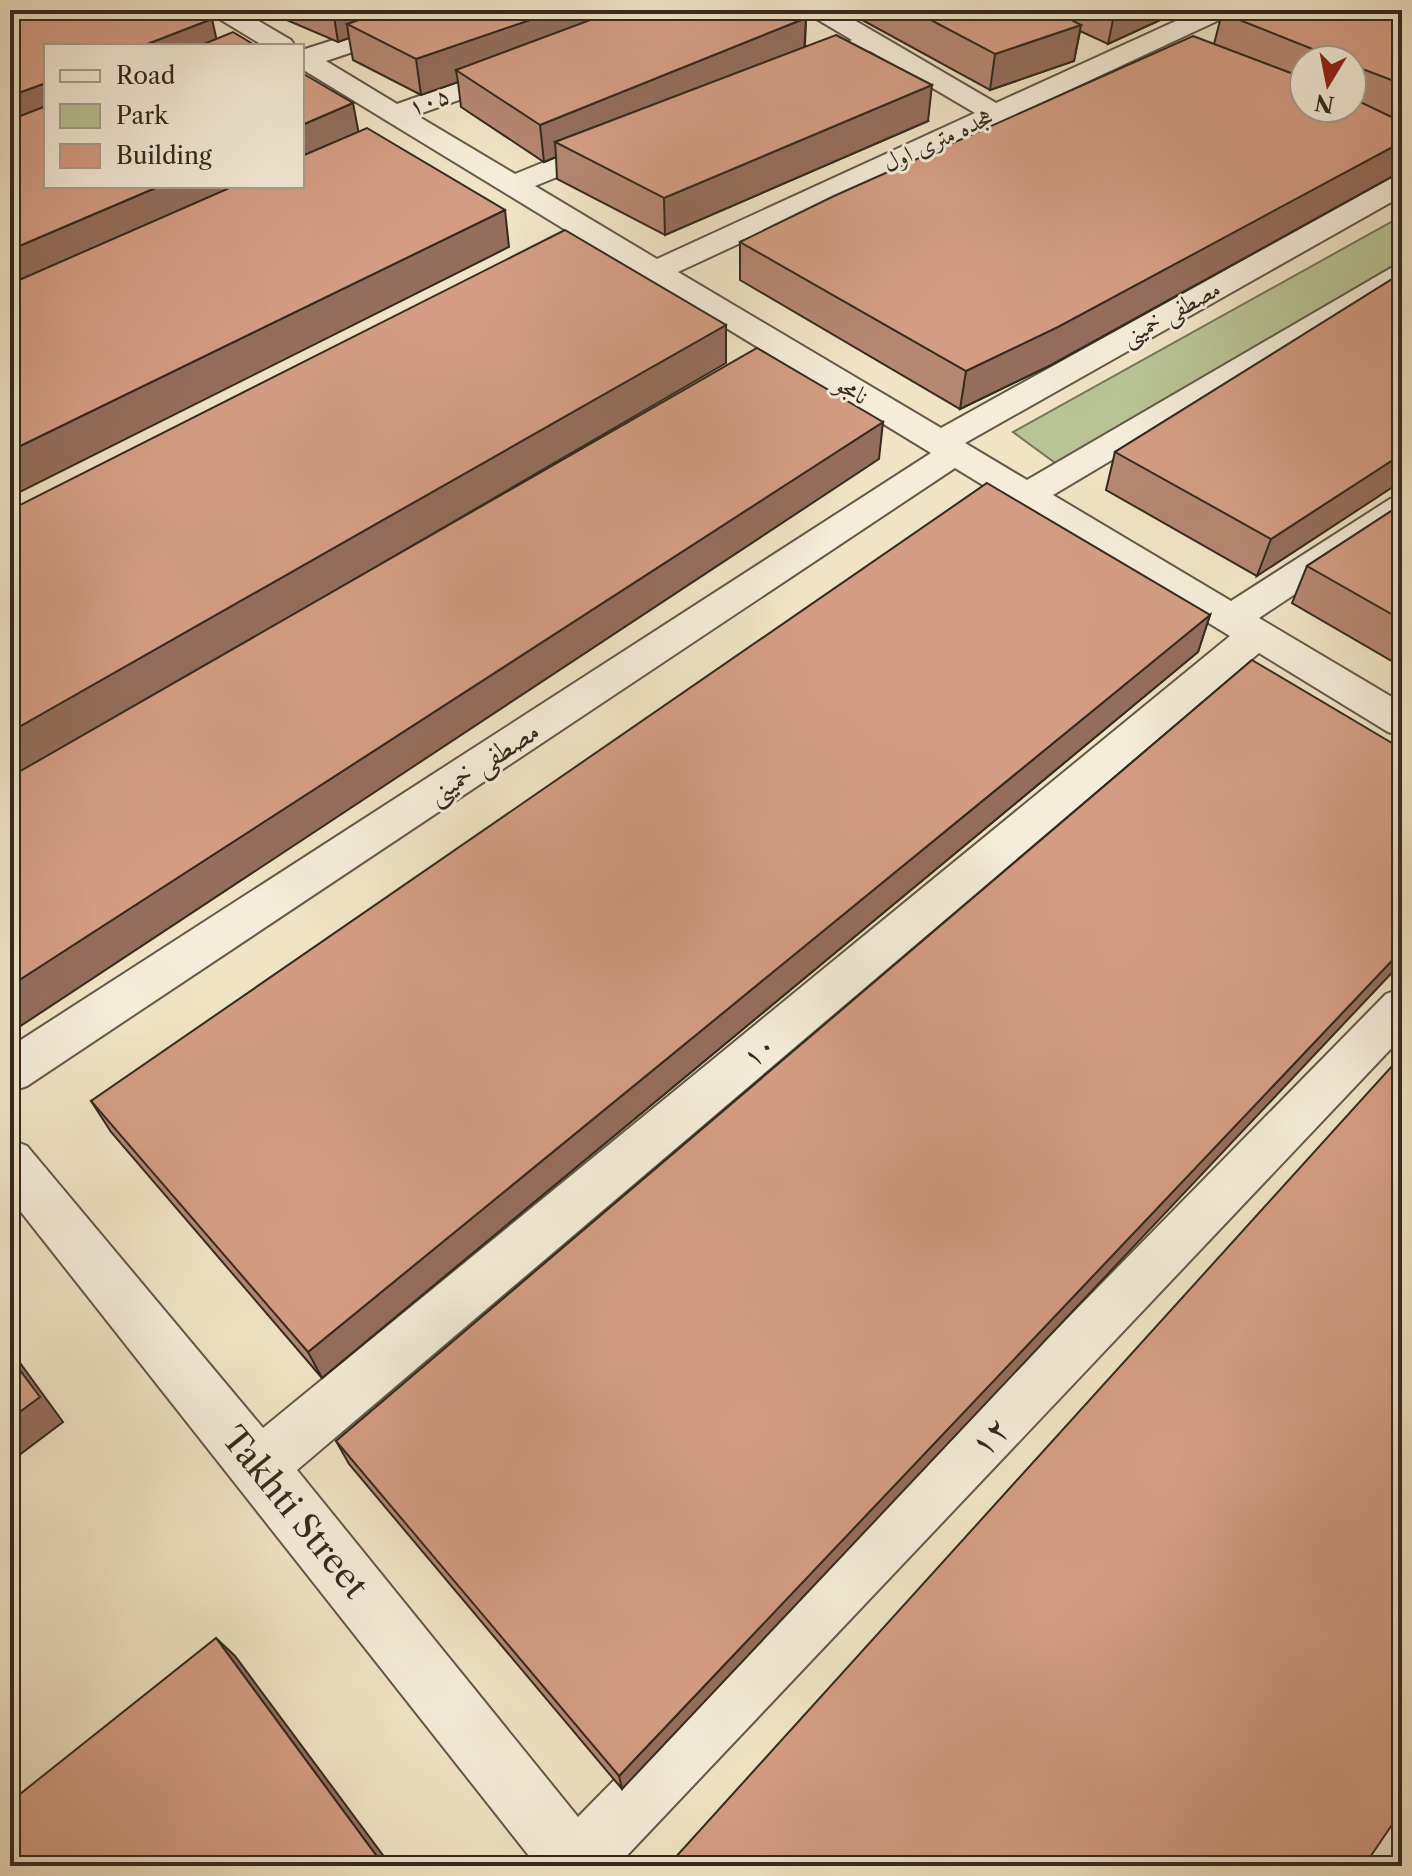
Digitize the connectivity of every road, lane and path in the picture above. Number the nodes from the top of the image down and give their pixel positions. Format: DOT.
graph roads {
  1 [pos="263,10"];
  2 [pos="453,10"];
  3 [pos="819,10"];
  4 [pos="1221,10"];
  5 [pos="230,15"];
  6 [pos="1163,36"];
  7 [pos="872,41"];
  8 [pos="275,44"];
  9 [pos="304,45"];
  10 [pos="1080,47"];
  11 [pos="1191,48"];
  12 [pos="1108,61"];
  13 [pos="542,62"];
  14 [pos="304,64"];
  15 [pos="786,76"];
  16 [pos="995,114"];
  17 [pos="398,127"];
  18 [pos="641,133"];
  19 [pos="1402,184"];
  20 [pos="512,185"];
  21 [pos="655,271"];
  22 [pos="1402,274"];
  23 [pos="948,448"];
  24 [pos="1027,495"];
  25 [pos="1402,507"];
  26 [pos="1244,627"];
  27 [pos="1402,722"];
  28 [pos="1402,1007"];
  29 [pos="10,1072"];
  30 [pos="10,1161"];
  31 [pos="259,1466"];
  32 [pos="1402,1848"];
  33 [pos="576,1865"];
  34 [pos="1389,1866"];
  1 -- 5 [label="street"];
  2 -- 9 [label="street"];
  3 -- 7 [label="street"];
  4 -- 6 [label="street, هجده متری اول"];
  5 -- 8 [label="street, نامجو"];
  6 -- 11 [label="street"];
  6 -- 12 [label="street, هجده متری اول"];
  7 -- 15 [label="street"];
  7 -- 16 [label="street"];
  10 -- 12 [label="street"];
  12 -- 16 [label="street, هجده متری اول"];
  13 -- 17 [label="street, ۱۰۵"];
  14 -- 17 [label="street, نامجو"];
  16 -- 21 [label="street, هجده متری اول"];
  17 -- 20 [label="street, نامجو"];
  18 -- 20 [label="street"];
  19 -- 23 [label="street, مصطفی خمینی"];
  20 -- 21 [label="street, نامجو"];
  21 -- 23 [label="street, نامجو"];
  22 -- 24 [label="street"];
  23 -- 24 [label="street, نامجو"];
  23 -- 29 [label="street, مصطفی خمینی"];
  24 -- 26 [label="street, نامجو"];
  25 -- 26 [label="street, ۱۰"];
  26 -- 27 [label="street, نامجو"];
  26 -- 31 [label="street, ۱۰"];
  28 -- 33 [label="street, ۱۲"];
  30 -- 31 [label="street, Takhti Street"];
  31 -- 33 [label="street, Takhti Street"];
  32 -- 34 [label="street"];
}
